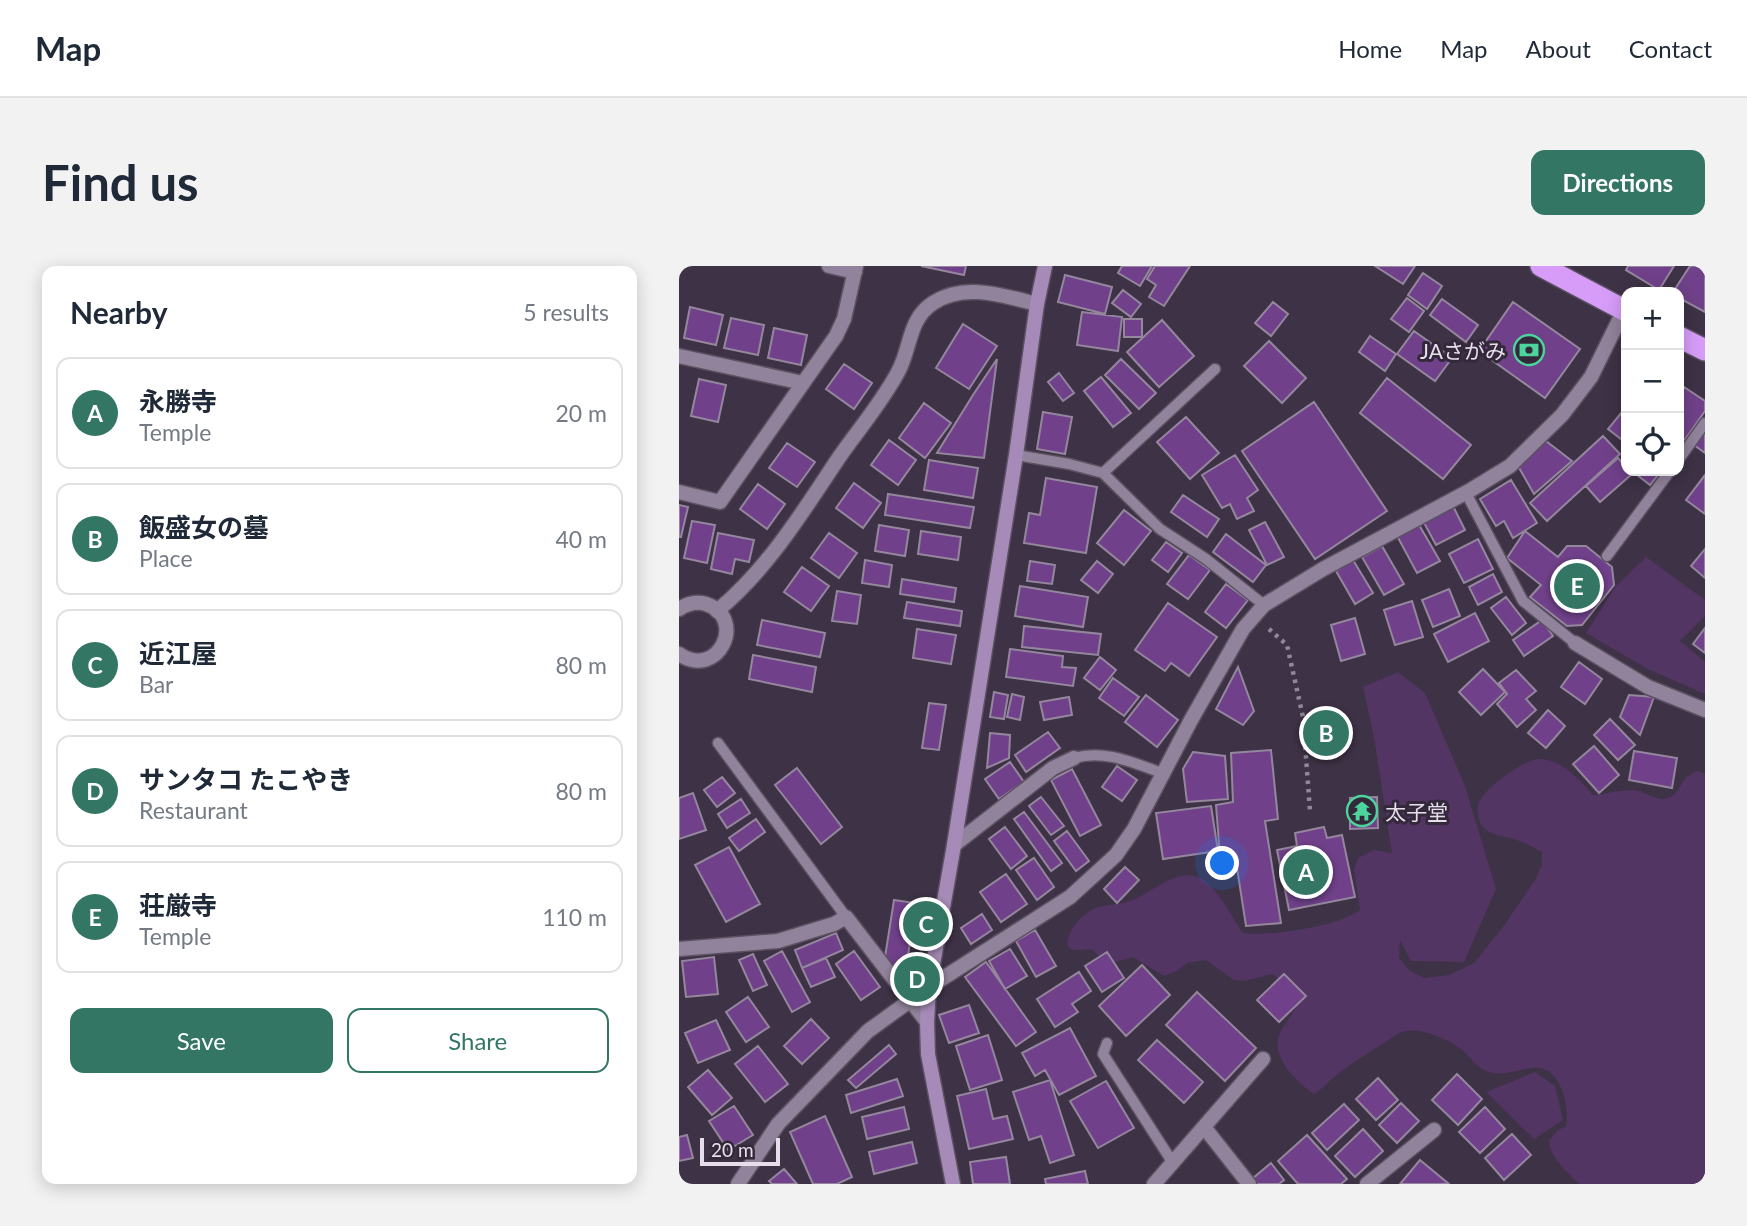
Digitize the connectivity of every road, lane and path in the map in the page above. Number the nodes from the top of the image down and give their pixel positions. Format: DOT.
graph roads {
  1 [pos="829,266"];
  2 [pos="1045,266"];
  3 [pos="1541,266"];
  4 [pos="856,269"];
  5 [pos="1037,304"];
  6 [pos="1621,308"];
  7 [pos="1621,318"];
  8 [pos="1684,340"];
  9 [pos="1705,350"];
  10 [pos="679,356"];
  11 [pos="1215,369"];
  12 [pos="803,383"];
  13 [pos="1705,424"];
  14 [pos="1684,452"];
  15 [pos="1016,455"];
  16 [pos="1103,473"];
  17 [pos="1666,476"];
  18 [pos="679,492"];
  19 [pos="1465,493"];
  20 [pos="1607,556"];
  21 [pos="679,610"];
  22 [pos="1259,610"];
  23 [pos="717,611"];
  24 [pos="1575,643"];
  25 [pos="679,654"];
  26 [pos="1705,710"];
  27 [pos="718,743"];
  28 [pos="1074,758"];
  29 [pos="1162,773"];
  30 [pos="1310,811"];
  31 [pos="954,845"];
  32 [pos="846,917"];
  33 [pos="679,949"];
  34 [pos="929,987"];
  35 [pos="911,1002"];
  36 [pos="927,1022"];
  37 [pos="1107,1043"];
  38 [pos="1263,1059"];
  39 [pos="1204,1127"];
  40 [pos="1434,1130"];
  41 [pos="1173,1163"];
  42 [pos="738,1184"];
  43 [pos="953,1184"];
  44 [pos="1154,1184"];
  45 [pos="1249,1184"];
  46 [pos="1367,1184"];
  1 -- 4 [label="street"];
  2 -- 5 [label="street"];
  3 -- 6 [label="highway"];
  4 -- 12 [label="street"];
  5 -- 15 [label="street"];
  5 -- 23 [label="street"];
  7 -- 19 [label="street"];
  8 -- 9 [label="highway"];
  10 -- 12 [label="street"];
  11 -- 16 [label="lane"];
  12 -- 18 [label="street"];
  13 -- 14 [label="lane"];
  15 -- 16 [label="lane"];
  15 -- 31 [label="street"];
  16 -- 22 [label="lane"];
  17 -- 20 [label="lane"];
  19 -- 22 [label="street"];
  19 -- 24 [label="lane"];
  21 -- 23 [label="street"];
  22 -- 29 [label="street"];
  22 -- 30 [label="path"];
  23 -- 25 [label="street"];
  24 -- 26 [label="street"];
  27 -- 32 [label="lane"];
  28 -- 29 [label="lane"];
  28 -- 31 [label="street"];
  29 -- 34 [label="street"];
  31 -- 34 [label="street"];
  32 -- 33 [label="street"];
  32 -- 35 [label="street"];
  34 -- 35 [label="street"];
  34 -- 36 [label="street"];
  35 -- 36 [label="street"];
  35 -- 42 [label="street"];
  36 -- 43 [label="street"];
  37 -- 41 [label="lane"];
  38 -- 39 [label="street"];
  39 -- 41 [label="street"];
  39 -- 45 [label="street"];
  40 -- 46 [label="street"];
  41 -- 44 [label="street"];
}
